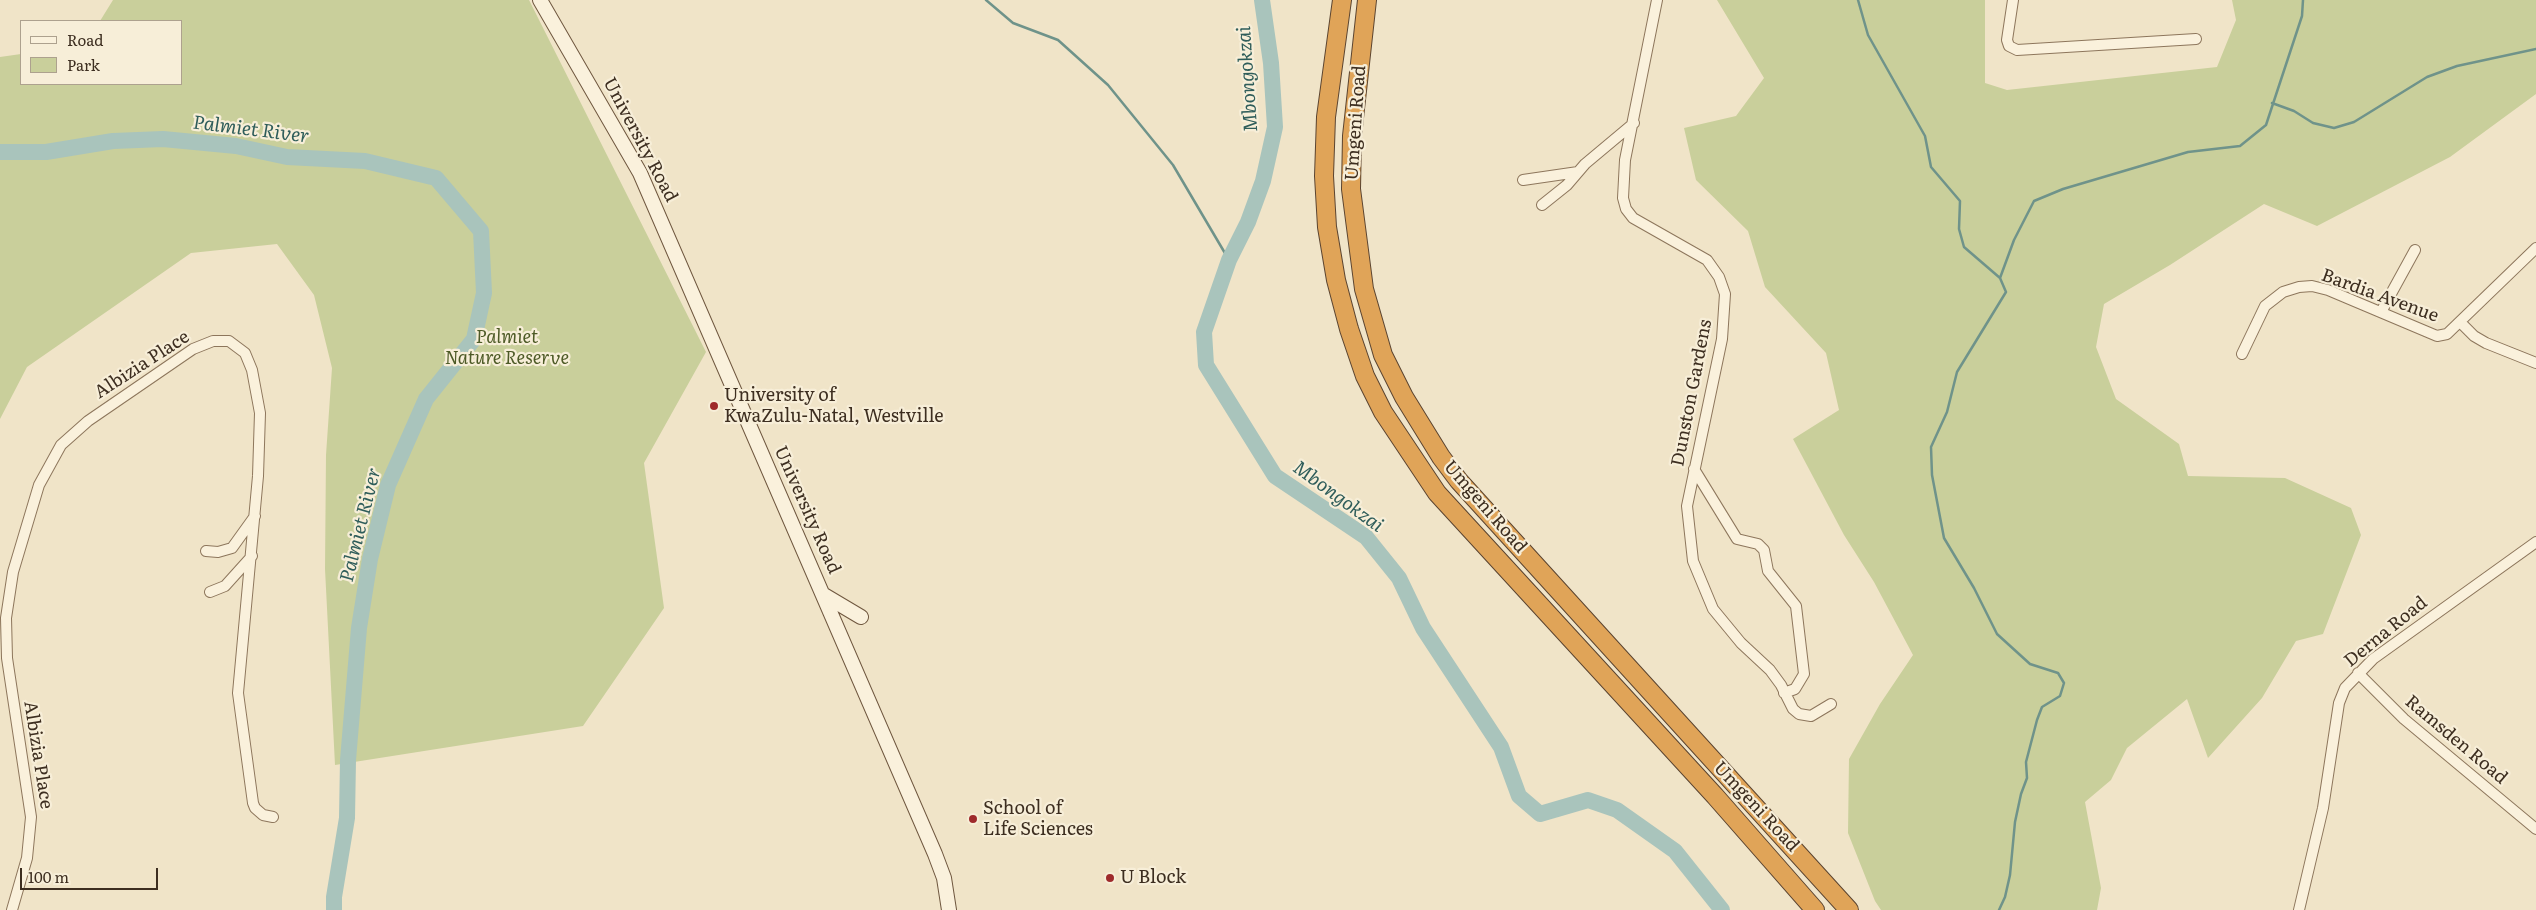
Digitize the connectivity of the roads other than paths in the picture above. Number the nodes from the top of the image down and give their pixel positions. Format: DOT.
graph roads {
  1 [pos="540,0"];
  2 [pos="1342,0"];
  3 [pos="1367,0"];
  4 [pos="1657,0"];
  5 [pos="2013,0"];
  6 [pos="2196,39"];
  7 [pos="1634,122"];
  8 [pos="1578,172"];
  9 [pos="1524,180"];
  10 [pos="1542,205"];
  11 [pos="2536,248"];
  12 [pos="2415,250"];
  13 [pos="2381,312"];
  14 [pos="2460,323"];
  15 [pos="2242,354"];
  16 [pos="2536,363"];
  17 [pos="1694,468"];
  18 [pos="255,516"];
  19 [pos="2536,542"];
  20 [pos="206,551"];
  21 [pos="252,556"];
  22 [pos="210,592"];
  23 [pos="824,596"];
  24 [pos="861,617"];
  25 [pos="2358,673"];
  26 [pos="1784,693"];
  27 [pos="1831,704"];
  28 [pos="273,817"];
  29 [pos="2536,829"];
  30 [pos="12,910"];
  31 [pos="949,910"];
  32 [pos="1816,910"];
  33 [pos="1849,910"];
  34 [pos="2299,910"];
  1 -- 23 [label="street, University Road"];
  2 -- 32 [label="highway, Umgeni Road"];
  3 -- 33 [label="highway, Umgeni Road"];
  4 -- 7 [label="street, Dunston Gardens"];
  5 -- 6 [label="street"];
  7 -- 8 [label="street"];
  7 -- 17 [label="street, Dunston Gardens"];
  8 -- 9 [label="street"];
  8 -- 10 [label="street"];
  11 -- 14 [label="street, Bardia Avenue"];
  12 -- 13 [label="street"];
  13 -- 14 [label="street, Bardia Avenue"];
  13 -- 15 [label="street, Bardia Avenue"];
  14 -- 16 [label="street"];
  17 -- 26 [label="street, Dunston Gardens"];
  17 -- 26 [label="street"];
  18 -- 20 [label="street"];
  18 -- 21 [label="street, Albizia Place"];
  18 -- 30 [label="street, Albizia Place"];
  19 -- 25 [label="street, Derna Road"];
  21 -- 22 [label="street"];
  21 -- 28 [label="street, Albizia Place"];
  23 -- 24 [label="street"];
  23 -- 31 [label="street, University Road"];
  25 -- 29 [label="street, Ramsden Road"];
  25 -- 34 [label="street, Derna Road"];
  26 -- 27 [label="street, Dunston Gardens"];
}
